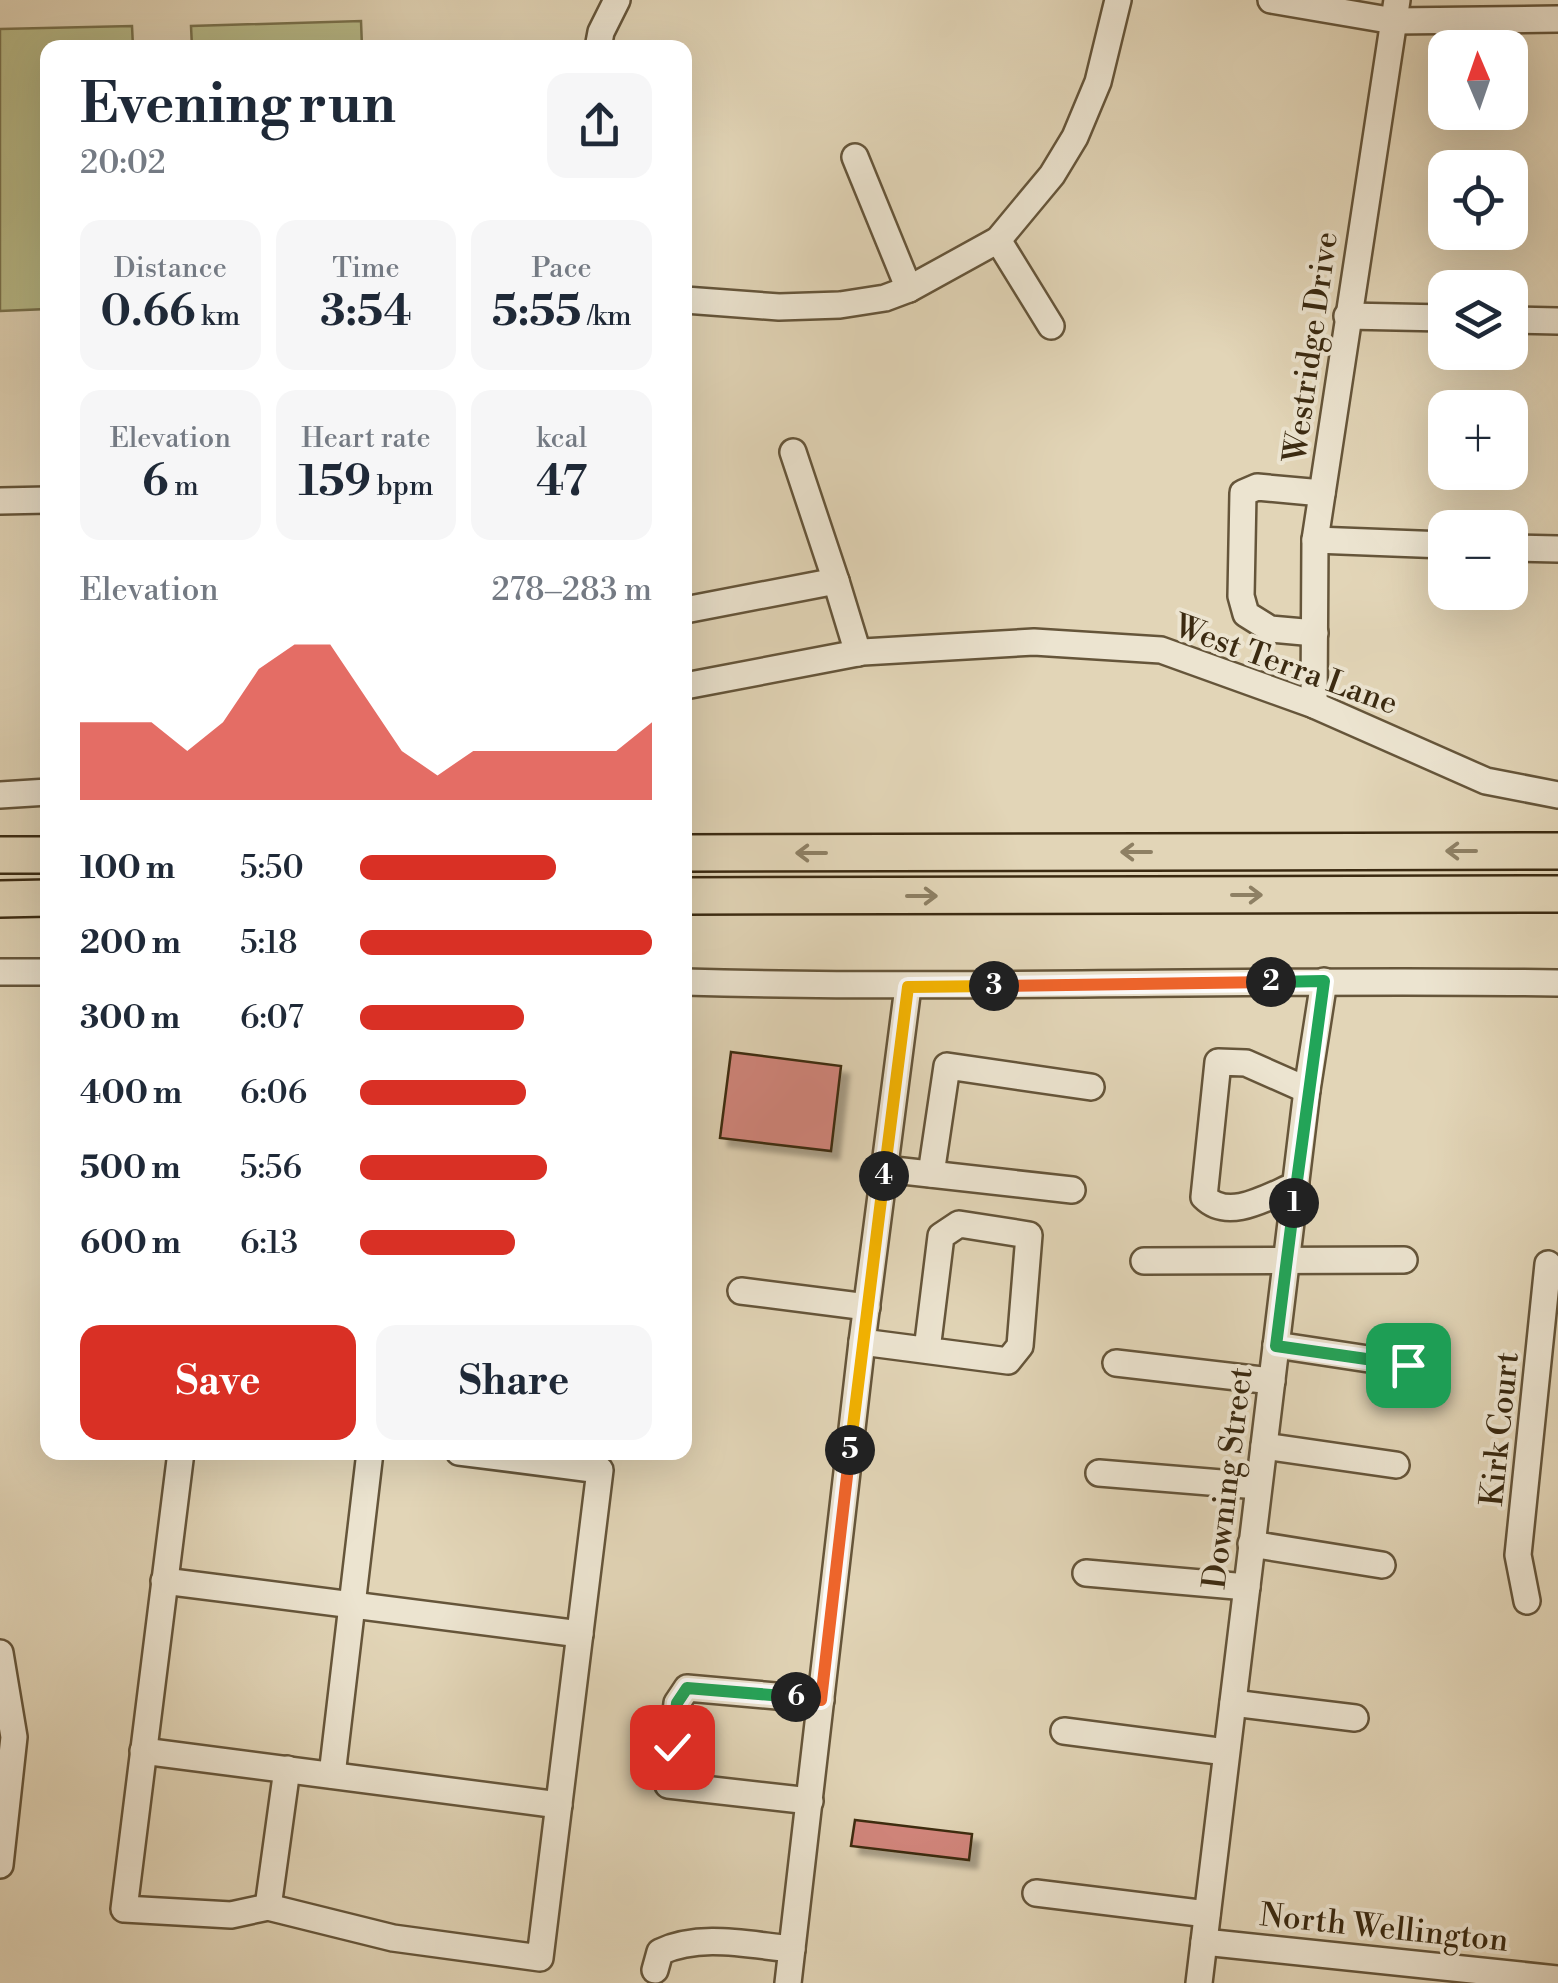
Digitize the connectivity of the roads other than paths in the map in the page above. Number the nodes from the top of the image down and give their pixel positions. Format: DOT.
graph roads {
  1 [pos="617,0"];
  2 [pos="1118,0"];
  3 [pos="1271,0"];
  4 [pos="1395,11"];
  5 [pos="1558,19"];
  6 [pos="600,40"];
  7 [pos="856,156"];
  8 [pos="998,240"];
  9 [pos="909,289"];
  10 [pos="692,301"];
  11 [pos="1347,316"];
  12 [pos="1428,318"];
  13 [pos="1528,320"];
  14 [pos="1558,321"];
  15 [pos="1051,326"];
  16 [pos="793,452"];
  17 [pos="1322,493"];
  18 [pos="40,500"];
  19 [pos="0,502"];
  20 [pos="1315,540"];
  21 [pos="1428,544"];
  22 [pos="1528,548"];
  23 [pos="1558,549"];
  24 [pos="836,581"];
  25 [pos="692,609"];
  26 [pos="1314,632"];
  27 [pos="858,654"];
  28 [pos="692,685"];
  29 [pos="1314,705"];
  30 [pos="40,792"];
  31 [pos="0,795"];
  32 [pos="1558,795"];
  33 [pos="1558,851"];
  34 [pos="692,853"];
  35 [pos="40,854"];
  36 [pos="0,855"];
  37 [pos="1558,894"];
  38 [pos="692,896"];
  39 [pos="40,898"];
  40 [pos="0,899"];
  41 [pos="0,972"];
  42 [pos="40,972"];
  43 [pos="1324,981"];
  44 [pos="692,982"];
  45 [pos="1558,983"];
  46 [pos="908,987"];
  47 [pos="1091,1087"];
  48 [pos="1307,1090"];
  49 [pos="885,1169"];
  50 [pos="931,1174"];
  51 [pos="1296,1185"];
  52 [pos="1072,1190"];
  53 [pos="1404,1260"];
  54 [pos="1144,1261"];
  55 [pos="1286,1262"];
  56 [pos="1548,1264"];
  57 [pos="741,1291"];
  58 [pos="867,1307"];
  59 [pos="862,1342"];
  60 [pos="1276,1346"];
  61 [pos="927,1350"];
  62 [pos="1116,1363"];
  63 [pos="1408,1365"];
  64 [pos="1549,1365"];
  65 [pos="1272,1381"];
  66 [pos="1264,1446"];
  67 [pos="180,1460"];
  68 [pos="369,1460"];
  69 [pos="531,1460"];
  70 [pos="1396,1465"];
  71 [pos="1098,1473"];
  72 [pos="1258,1486"];
  73 [pos="1252,1544"];
  74 [pos="1382,1566"];
  75 [pos="1086,1573"];
  76 [pos="164,1581"];
  77 [pos="1247,1587"];
  78 [pos="1527,1601"];
  79 [pos="352,1605"];
  80 [pos="580,1634"];
  81 [pos="0,1653"];
  82 [pos="821,1700"];
  83 [pos="1233,1703"];
  84 [pos="1355,1718"];
  85 [pos="1064,1732"];
  86 [pos="142,1751"];
  87 [pos="1226,1752"];
  88 [pos="288,1769"];
  89 [pos="332,1776"];
  90 [pos="810,1800"];
  91 [pos="559,1805"];
  92 [pos="0,1865"];
  93 [pos="1036,1893"];
  94 [pos="268,1907"];
  95 [pos="1206,1914"];
  96 [pos="1204,1942"];
  97 [pos="792,1949"];
  98 [pos="655,1970"];
  99 [pos="1558,1979"];
  100 [pos="788,1983"];
  101 [pos="1199,1983"];
  1 -- 6 [label="street"];
  2 -- 8 [label="street"];
  3 -- 4 [label="street"];
  4 -- 5 [label="street"];
  4 -- 11 [label="street, Westridge Drive"];
  7 -- 9 [label="street"];
  8 -- 9 [label="street"];
  8 -- 15 [label="street"];
  9 -- 10 [label="street"];
  11 -- 12 [label="street"];
  11 -- 17 [label="street, Westridge Drive"];
  13 -- 14 [label="street"];
  16 -- 24 [label="street"];
  17 -- 20 [label="street, Westridge Drive"];
  17 -- 26 [label="street"];
  18 -- 19 [label="street"];
  20 -- 21 [label="street"];
  20 -- 26 [label="street, Westridge Drive"];
  22 -- 23 [label="street"];
  24 -- 25 [label="street"];
  24 -- 27 [label="street"];
  26 -- 29 [label="street, Westridge Drive"];
  27 -- 28 [label="street, West Terra Lane"];
  27 -- 29 [label="street, West Terra Lane"];
  29 -- 32 [label="street, West Terra Lane"];
  30 -- 31 [label="street"];
  33 -- 34 [label="highway, one-way"];
  35 -- 36 [label="highway"];
  38 -- 37 [label="highway, one-way"];
  39 -- 40 [label="highway"];
  41 -- 42 [label="street"];
  43 -- 45 [label="street"];
  43 -- 46 [label="street"];
  43 -- 48 [label="street, Downing Street"];
  44 -- 46 [label="street"];
  46 -- 49 [label="street"];
  47 -- 50 [label="street"];
  48 -- 51 [label="street, Downing Street"];
  48 -- 51 [label="street"];
  49 -- 50 [label="street"];
  49 -- 58 [label="street"];
  50 -- 52 [label="street"];
  51 -- 55 [label="street, Downing Street"];
  53 -- 55 [label="street"];
  54 -- 55 [label="street"];
  55 -- 60 [label="street, Downing Street"];
  56 -- 64 [label="street, Kirk Court"];
  57 -- 58 [label="street"];
  58 -- 59 [label="street"];
  59 -- 61 [label="street"];
  59 -- 82 [label="street"];
  60 -- 63 [label="street"];
  60 -- 65 [label="street, Downing Street"];
  61 -- 61 [label="street"];
  62 -- 65 [label="street"];
  64 -- 78 [label="street, Kirk Court"];
  65 -- 66 [label="street, Downing Street"];
  66 -- 70 [label="street"];
  66 -- 72 [label="street, Downing Street"];
  67 -- 76 [label="street"];
  68 -- 79 [label="street"];
  69 -- 80 [label="street"];
  71 -- 72 [label="street"];
  72 -- 73 [label="street, Downing Street"];
  73 -- 74 [label="street"];
  73 -- 77 [label="street, Downing Street"];
  75 -- 77 [label="street"];
  76 -- 79 [label="street"];
  76 -- 86 [label="street"];
  77 -- 83 [label="street, Downing Street"];
  79 -- 80 [label="street"];
  79 -- 89 [label="street"];
  80 -- 91 [label="street"];
  81 -- 92 [label="street"];
  82 -- 90 [label="street"];
  82 -- 90 [label="street"];
  83 -- 84 [label="street"];
  83 -- 87 [label="street, Downing Street"];
  85 -- 87 [label="street"];
  86 -- 88 [label="street"];
  86 -- 94 [label="street"];
  87 -- 95 [label="street, Downing Street"];
  88 -- 89 [label="street"];
  88 -- 94 [label="street"];
  89 -- 91 [label="street"];
  90 -- 97 [label="street"];
  91 -- 94 [label="street"];
  93 -- 95 [label="street"];
  95 -- 96 [label="street, Downing Street"];
  96 -- 99 [label="street, North Wellington"];
  96 -- 101 [label="street, Downing Street"];
  97 -- 98 [label="street"];
  97 -- 100 [label="street"];
}
